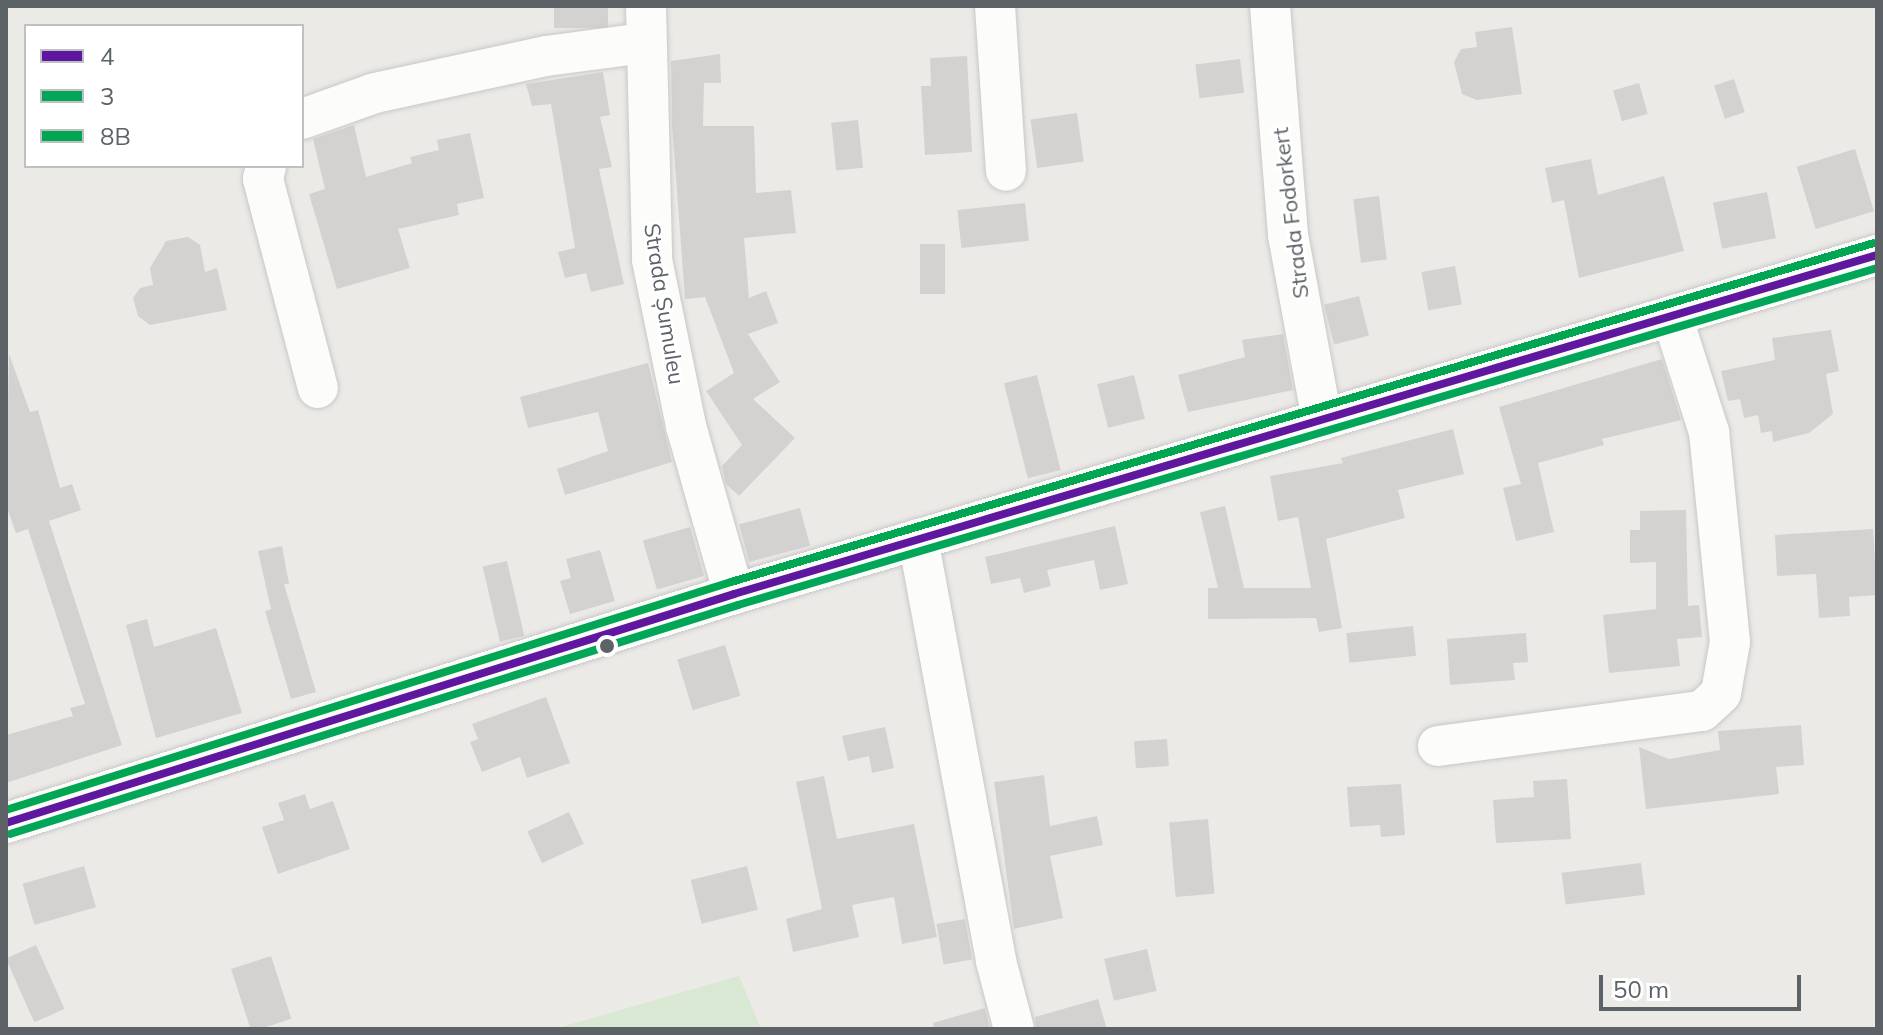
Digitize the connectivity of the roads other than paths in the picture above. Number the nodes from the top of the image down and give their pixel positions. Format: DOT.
graph roads {
  1 [pos="995,6"];
  2 [pos="1270,6"];
  3 [pos="645,25"];
  4 [pos="304,118"];
  5 [pos="266,168"];
  6 [pos="1006,171"];
  7 [pos="1877,255"];
  8 [pos="1672,316"];
  9 [pos="318,388"];
  10 [pos="1322,420"];
  11 [pos="918,539"];
  12 [pos="734,594"];
  13 [pos="1438,746"];
  14 [pos="6,823"];
  15 [pos="1014,1029"];
  1 -- 6 [label="street"];
  2 -- 10 [label="street, Strada Fodorkert"];
  3 -- 4 [label="street"];
  3 -- 12 [label="street, Strada Șumuleu"];
  5 -- 9 [label="street"];
  7 -- 8 [label="street"];
  8 -- 10 [label="street"];
  8 -- 13 [label="street"];
  10 -- 11 [label="street"];
  11 -- 12 [label="street"];
  11 -- 15 [label="street"];
  12 -- 14 [label="street"];
}
